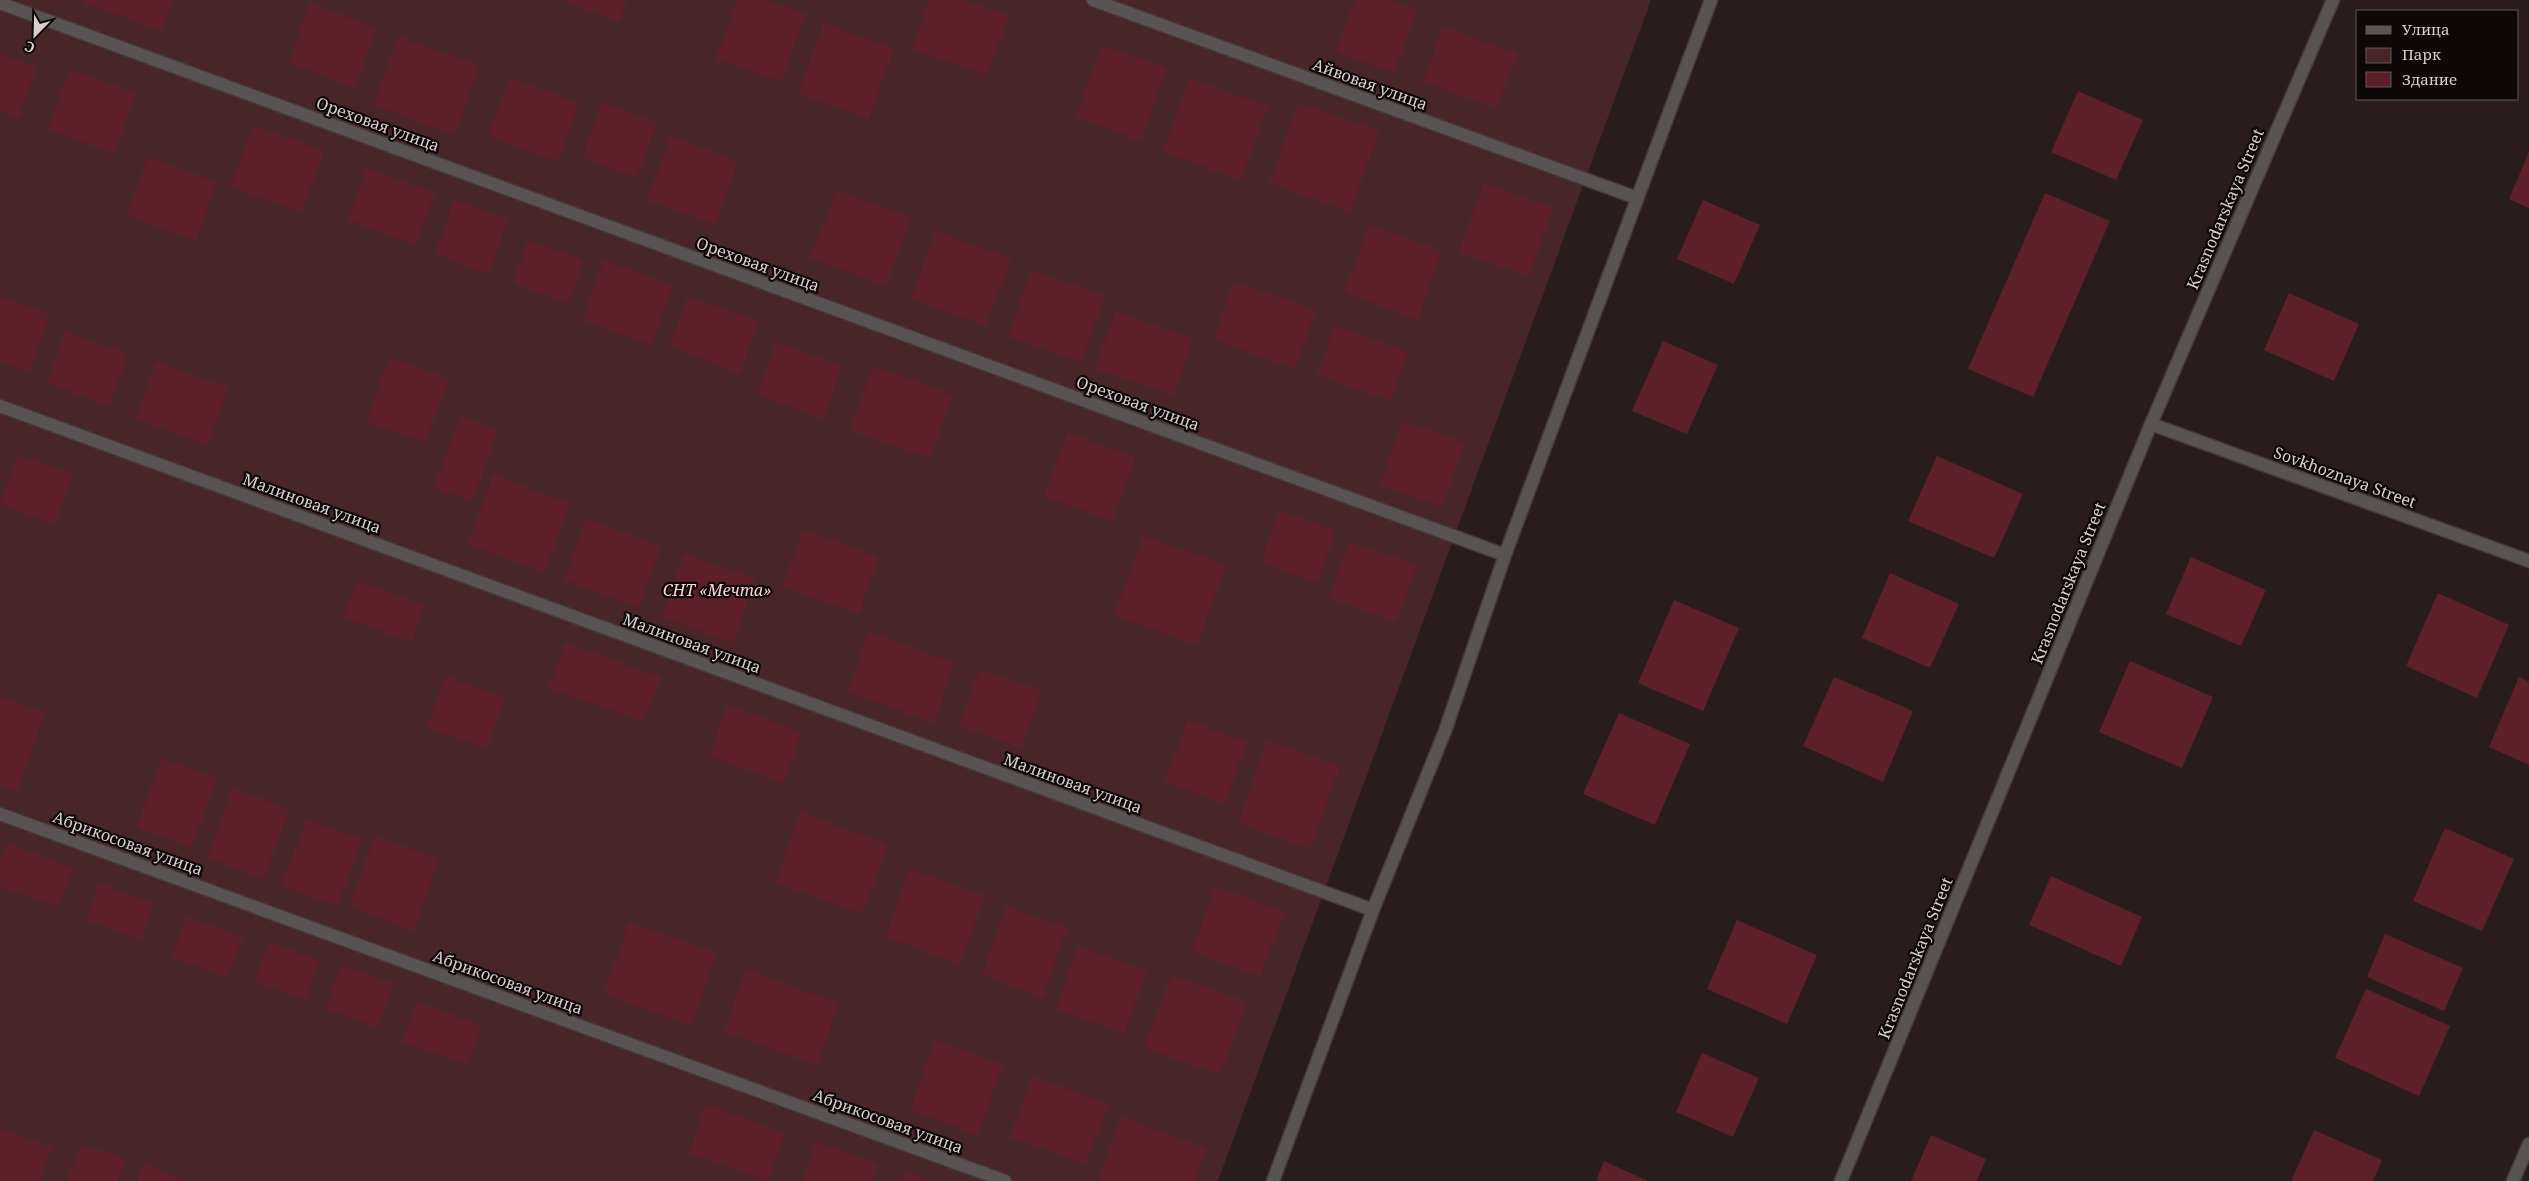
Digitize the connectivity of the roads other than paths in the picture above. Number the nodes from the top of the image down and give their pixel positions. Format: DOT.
graph roads {
  1 [pos="1093,0"];
  2 [pos="1710,0"];
  3 [pos="2333,0"];
  4 [pos="0,3"];
  5 [pos="1637,198"];
  6 [pos="0,406"];
  7 [pos="2151,424"];
  8 [pos="1505,555"];
  9 [pos="2529,561"];
  10 [pos="0,814"];
  11 [pos="1374,910"];
  12 [pos="2529,1144"];
  13 [pos="1005,1181"];
  14 [pos="1273,1181"];
  15 [pos="1842,1181"];
  16 [pos="2513,1181"];
  1 -- 5 [label="street, Айвовая улица"];
  2 -- 5 [label="street"];
  3 -- 7 [label="street, Krasnodarskaya Street"];
  4 -- 8 [label="street, Ореховая улица"];
  5 -- 8 [label="street"];
  6 -- 11 [label="street, Малиновая улица"];
  7 -- 9 [label="street, Sovkhoznaya Street"];
  7 -- 15 [label="street, Krasnodarskaya Street"];
  8 -- 11 [label="street"];
  10 -- 13 [label="street, Абрикосовая улица"];
  11 -- 14 [label="street"];
  12 -- 16 [label="street"];
}
